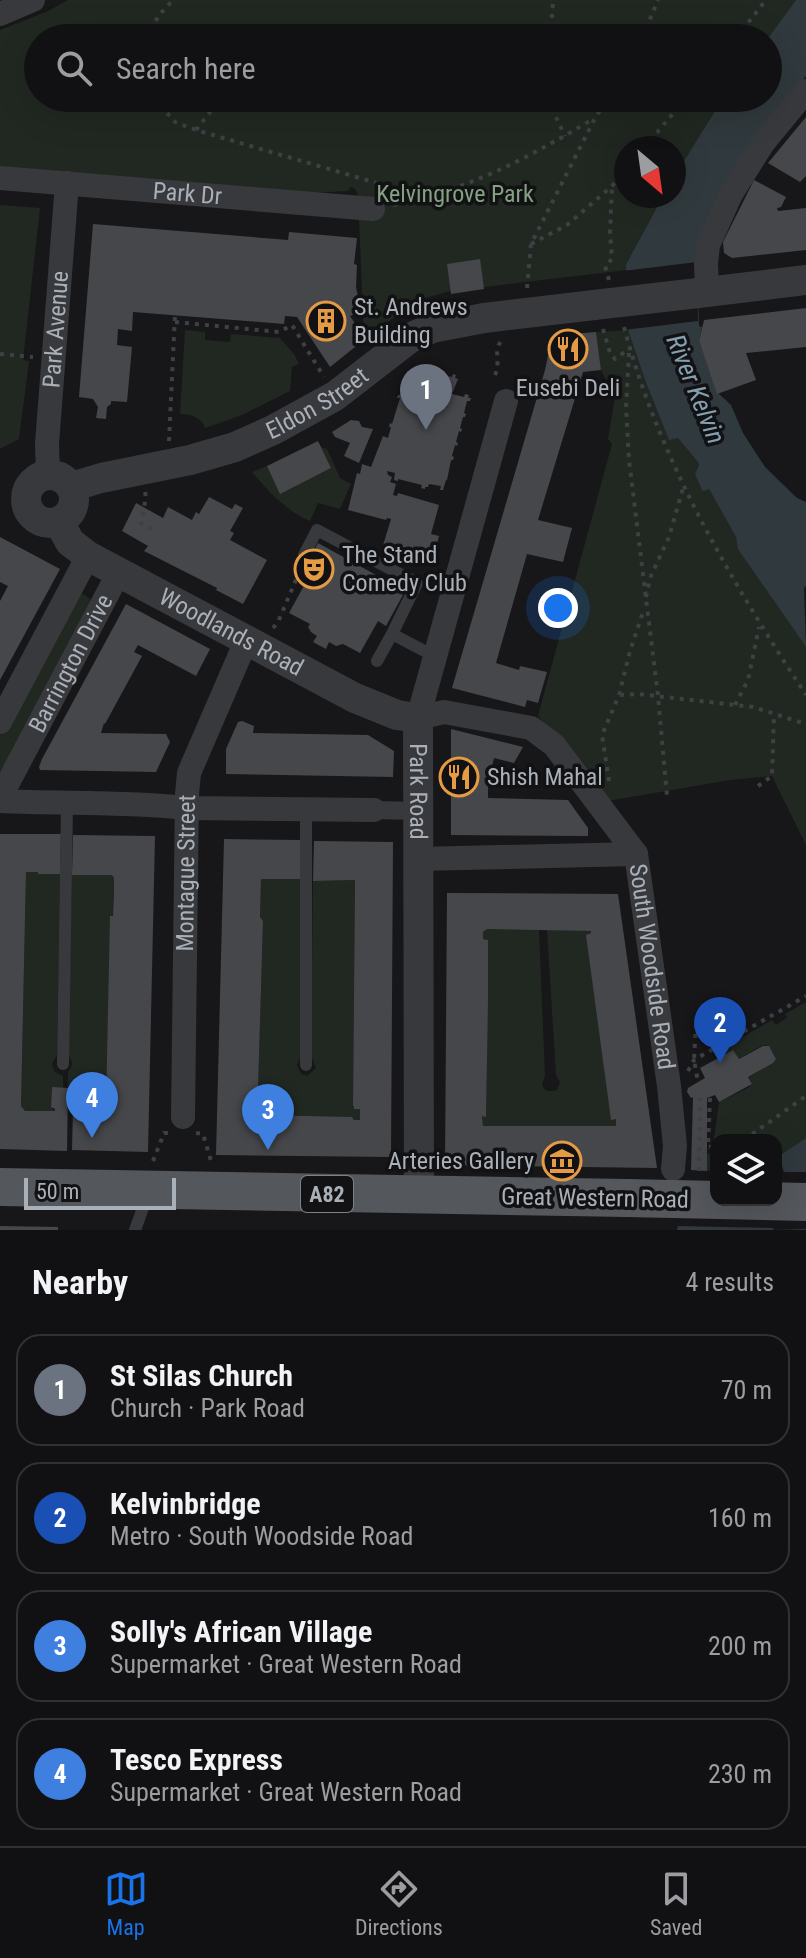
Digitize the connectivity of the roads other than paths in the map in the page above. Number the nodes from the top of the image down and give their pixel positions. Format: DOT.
graph roads {
  1 [pos="33,0"];
  2 [pos="0,14"];
  3 [pos="806,91"];
  4 [pos="0,178"];
  5 [pos="67,183"];
  6 [pos="373,209"];
  7 [pos="806,280"];
  8 [pos="702,292"];
  9 [pos="506,401"];
  10 [pos="36,486"];
  11 [pos="59,522"];
  12 [pos="304,555"];
  13 [pos="88,556"];
  14 [pos="119,572"];
  15 [pos="256,632"];
  16 [pos="392,634"];
  17 [pos="436,657"];
  18 [pos="377,661"];
  19 [pos="418,718"];
  20 [pos="0,722"];
  21 [pos="0,799"];
  22 [pos="67,804"];
  23 [pos="187,808"];
  24 [pos="306,810"];
  25 [pos="374,810"];
  26 [pos="418,811"];
  27 [pos="636,854"];
  28 [pos="417,859"];
  29 [pos="63,1064"];
  30 [pos="306,1065"];
  31 [pos="183,1128"];
  32 [pos="673,1169"];
  33 [pos="151,1176"];
  34 [pos="0,1187"];
  35 [pos="419,1195"];
  36 [pos="806,1202"];
  37 [pos="135,1230"];
  1 -- 2 [label="street"];
  3 -- 8 [label="street"];
  4 -- 5 [label="street, Park Dr"];
  5 -- 6 [label="street, Park Dr"];
  5 -- 10 [label="street, Park Avenue"];
  7 -- 8 [label="street, Eldon Street"];
  8 -- 10 [label="street, Eldon Street, bridge"];
  9 -- 17 [label="street, Park Road"];
  10 -- 11 [label="street"];
  10 -- 11 [label="street"];
  11 -- 13 [label="street, Woodlands Road"];
  12 -- 16 [label="lane"];
  13 -- 14 [label="street, Woodlands Road"];
  13 -- 20 [label="street, Barrington Drive"];
  14 -- 15 [label="street, Woodlands Road"];
  14 -- 21 [label="street, Barrington Drive"];
  15 -- 19 [label="street, Woodlands Road"];
  15 -- 23 [label="street, Montague Street"];
  16 -- 17 [label="lane"];
  16 -- 18 [label="lane"];
  17 -- 19 [label="street, Park Road"];
  19 -- 26 [label="street, Park Road"];
  19 -- 27 [label="street, South Woodside Road"];
  21 -- 22 [label="street"];
  22 -- 23 [label="street"];
  22 -- 29 [label="lane"];
  23 -- 24 [label="street"];
  23 -- 31 [label="street, Montague Street"];
  24 -- 25 [label="street"];
  24 -- 30 [label="lane"];
  25 -- 26 [label="street"];
  26 -- 28 [label="street, Park Road"];
  27 -- 28 [label="street"];
  27 -- 32 [label="street, South Woodside Road"];
  28 -- 35 [label="street, Park Road"];
  33 -- 34 [label="main road, Great Western Road / A82"];
  33 -- 35 [label="main road, Great Western Road / A82"];
  33 -- 37 [label="lane"];
  35 -- 36 [label="main road, Great Western Road / A82, bridge"];
}
